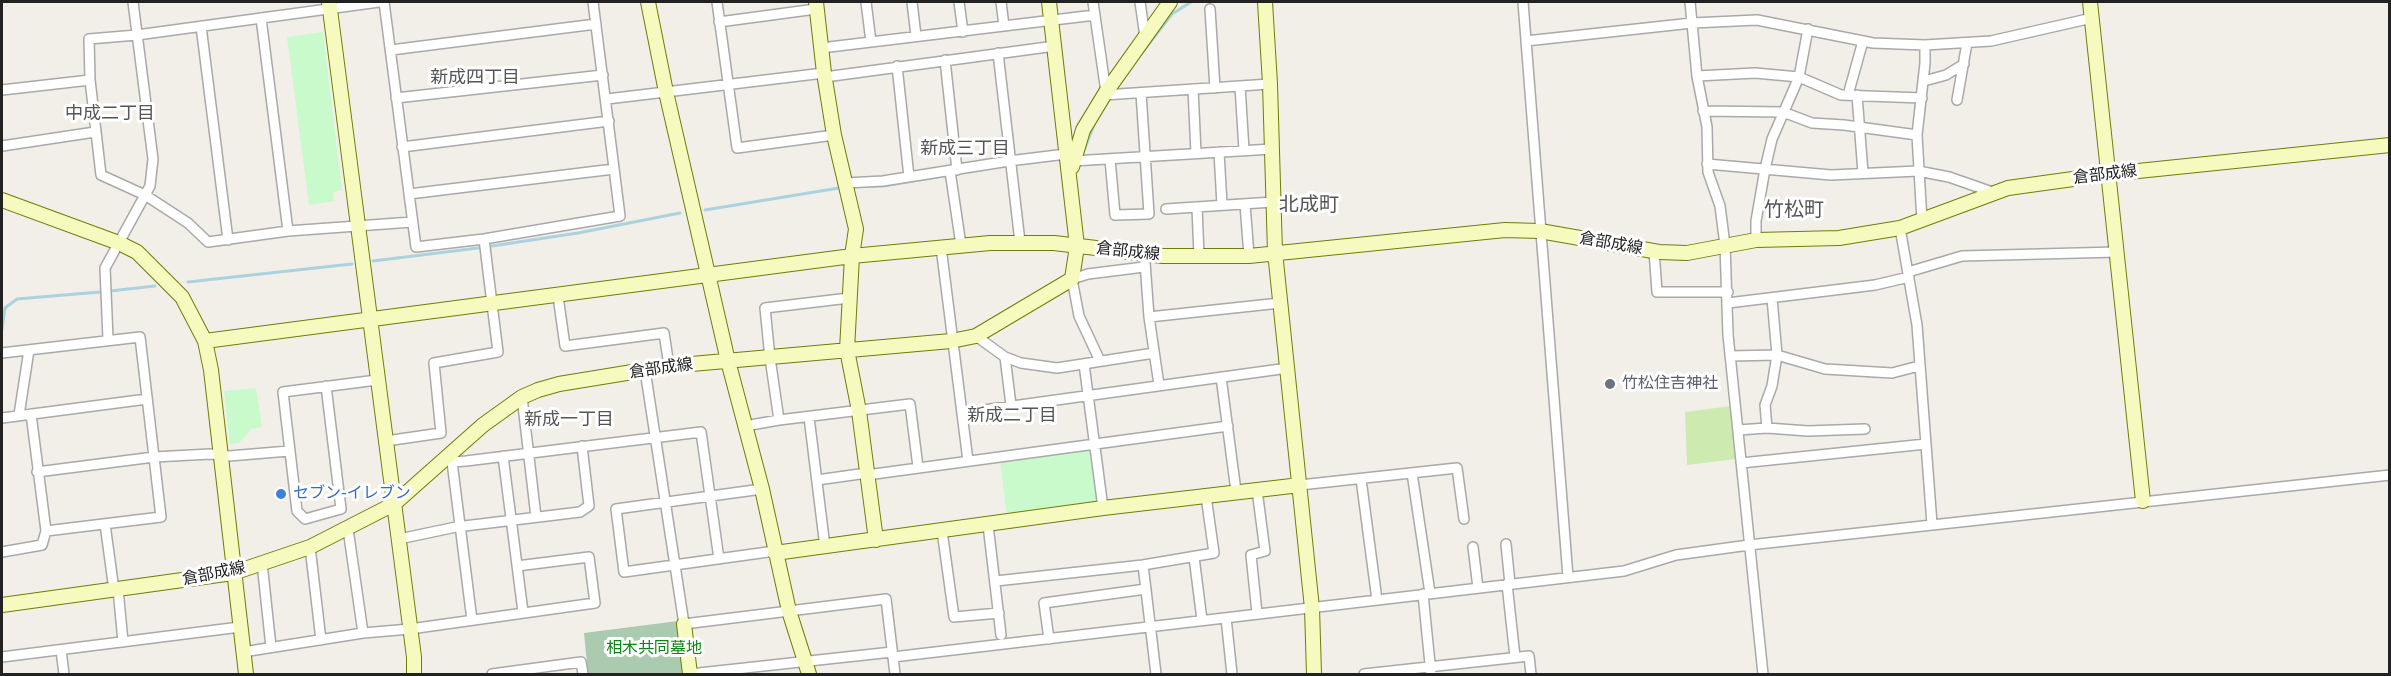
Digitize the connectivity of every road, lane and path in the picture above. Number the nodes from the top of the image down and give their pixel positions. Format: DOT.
graph roads {
  1 [pos="133,2"];
  2 [pos="379,2"];
  3 [pos="384,2"];
  4 [pos="593,2"];
  5 [pos="648,2"];
  6 [pos="717,2"];
  7 [pos="866,2"];
  8 [pos="912,2"];
  9 [pos="959,2"];
  10 [pos="1001,2"];
  11 [pos="1049,2"];
  12 [pos="1093,2"];
  13 [pos="1140,2"];
  14 [pos="1170,2"];
  15 [pos="1265,2"];
  16 [pos="1522,2"];
  17 [pos="1690,2"];
  18 [pos="2090,2"];
  19 [pos="329,5"];
  20 [pos="816,5"];
  21 [pos="1210,9"];
  22 [pos="1095,15"];
  23 [pos="261,18"];
  24 [pos="2092,18"];
  25 [pos="1052,20"];
  26 [pos="719,22"];
  27 [pos="1692,23"];
  28 [pos="597,24"];
  29 [pos="201,26"];
  30 [pos="1004,26"];
  31 [pos="1808,29"];
  32 [pos="963,32"];
  33 [pos="137,35"];
  34 [pos="916,36"];
  35 [pos="1145,37"];
  36 [pos="1526,41"];
  37 [pos="1863,41"];
  38 [pos="871,42"];
  39 [pos="1967,43"];
  40 [pos="1925,45"];
  41 [pos="1055,46"];
  42 [pos="821,48"];
  43 [pos="391,50"];
  44 [pos="998,53"];
  45 [pos="945,60"];
  46 [pos="1964,64"];
  47 [pos="897,66"];
  48 [pos="603,75"];
  49 [pos="824,75"];
  50 [pos="1697,76"];
  51 [pos="1799,78"];
  52 [pos="90,80"];
  53 [pos="1924,81"];
  54 [pos="1270,84"];
  55 [pos="727,85"];
  56 [pos="1240,86"];
  57 [pos="1215,88"];
  58 [pos="1193,89"];
  59 [pos="2,90"];
  60 [pos="666,93"];
  61 [pos="1141,93"];
  62 [pos="1105,94"];
  63 [pos="1853,95"];
  64 [pos="396,98"];
  65 [pos="1922,98"];
  66 [pos="607,99"];
  67 [pos="1957,100"];
  68 [pos="1703,111"];
  69 [pos="1783,112"];
  70 [pos="609,122"];
  71 [pos="1861,127"];
  72 [pos="95,132"];
  73 [pos="834,135"];
  74 [pos="1917,135"];
  75 [pos="2390,145"];
  76 [pos="2,146"];
  77 [pos="402,147"];
  78 [pos="1272,149"];
  79 [pos="1244,150"];
  80 [pos="1219,152"];
  81 [pos="1196,153"];
  82 [pos="1144,156"];
  83 [pos="1070,158"];
  84 [pos="1110,159"];
  85 [pos="1009,161"];
  86 [pos="1707,164"];
  87 [pos="614,169"];
  88 [pos="1765,169"];
  89 [pos="953,170"];
  90 [pos="1918,171"];
  91 [pos="1863,173"];
  92 [pos="2109,174"];
  93 [pos="909,177"];
  94 [pos="846,183"];
  95 [pos="1995,193"];
  96 [pos="409,194"];
  97 [pos="145,195"];
  98 [pos="2,200"];
  99 [pos="1273,202"];
  100 [pos="1245,204"];
  101 [pos="1222,205"];
  102 [pos="1197,207"];
  103 [pos="1167,209"];
  104 [pos="1922,221"];
  105 [pos="412,222"];
  106 [pos="358,226"];
  107 [pos="1900,228"];
  108 [pos="288,231"];
  109 [pos="1540,231"];
  110 [pos="484,239"];
  111 [pos="228,240"];
  112 [pos="1756,240"];
  113 [pos="1020,242"];
  114 [pos="119,243"];
  115 [pos="962,245"];
  116 [pos="1725,245"];
  117 [pos="1077,246"];
  118 [pos="941,247"];
  119 [pos="1654,251"];
  120 [pos="1275,252"];
  121 [pos="2117,252"];
  122 [pos="852,256"];
  123 [pos="1199,256"];
  124 [pos="1249,256"];
  125 [pos="1146,261"];
  126 [pos="1908,274"];
  127 [pos="710,276"];
  128 [pos="1072,279"];
  129 [pos="1728,292"];
  130 [pos="558,296"];
  131 [pos="849,298"];
  132 [pos="1773,298"];
  133 [pos="1280,303"];
  134 [pos="1728,303"];
  135 [pos="493,305"];
  136 [pos="1149,317"];
  137 [pos="370,320"];
  138 [pos="976,336"];
  139 [pos="108,339"];
  140 [pos="205,341"];
  141 [pos="951,341"];
  142 [pos="29,350"];
  143 [pos="847,350"];
  144 [pos="2,353"];
  145 [pos="1154,353"];
  146 [pos="1730,356"];
  147 [pos="1777,356"];
  148 [pos="1005,357"];
  149 [pos="770,358"];
  150 [pos="728,361"];
  151 [pos="1100,361"];
  152 [pos="1083,364"];
  153 [pos="669,366"];
  154 [pos="1919,366"];
  155 [pos="1288,368"];
  156 [pos="645,370"];
  157 [pos="1221,377"];
  158 [pos="377,380"];
  159 [pos="1159,385"];
  160 [pos="326,386"];
  161 [pos="1087,395"];
  162 [pos="522,397"];
  163 [pos="147,399"];
  164 [pos="1011,405"];
  165 [pos="859,411"];
  166 [pos="962,413"];
  167 [pos="31,414"];
  168 [pos="20,415"];
  169 [pos="809,417"];
  170 [pos="2,418"];
  171 [pos="779,420"];
  172 [pos="745,426"];
  173 [pos="1228,426"];
  174 [pos="1767,428"];
  175 [pos="1865,429"];
  176 [pos="1738,430"];
  177 [pos="655,438"];
  178 [pos="386,441"];
  179 [pos="1094,443"];
  180 [pos="1926,444"];
  181 [pos="582,446"];
  182 [pos="289,451"];
  183 [pos="530,453"];
  184 [pos="220,455"];
  185 [pos="502,456"];
  186 [pos="154,457"];
  187 [pos="449,460"];
  188 [pos="968,461"];
  189 [pos="1741,463"];
  190 [pos="918,467"];
  191 [pos="37,472"];
  192 [pos="1412,473"];
  193 [pos="867,474"];
  194 [pos="2390,475"];
  195 [pos="1361,479"];
  196 [pos="817,480"];
  197 [pos="1300,485"];
  198 [pos="762,489"];
  199 [pos="1257,489"];
  200 [pos="1236,491"];
  201 [pos="711,496"];
  202 [pos="1206,496"];
  203 [pos="2143,501"];
  204 [pos="664,502"];
  205 [pos="394,504"];
  206 [pos="1103,508"];
  207 [pos="536,517"];
  208 [pos="1464,519"];
  209 [pos="511,520"];
  210 [pos="105,524"];
  211 [pos="1932,524"];
  212 [pos="988,525"];
  213 [pos="461,526"];
  214 [pos="348,529"];
  215 [pos="46,531"];
  216 [pos="942,531"];
  217 [pos="399,539"];
  218 [pos="876,540"];
  219 [pos="1506,544"];
  220 [pos="1749,545"];
  221 [pos="825,546"];
  222 [pos="310,547"];
  223 [pos="1473,547"];
  224 [pos="2,552"];
  225 [pos="775,552"];
  226 [pos="1194,557"];
  227 [pos="719,559"];
  228 [pos="262,563"];
  229 [pos="1143,565"];
  230 [pos="517,566"];
  231 [pos="674,566"];
  232 [pos="233,573"];
  233 [pos="1568,577"];
  234 [pos="996,581"];
  235 [pos="1508,584"];
  236 [pos="1478,588"];
  237 [pos="116,589"];
  238 [pos="1146,589"];
  239 [pos="1426,594"];
  240 [pos="1377,600"];
  241 [pos="2,605"];
  242 [pos="1312,608"];
  243 [pos="789,611"];
  244 [pos="523,612"];
  245 [pos="999,613"];
  246 [pos="1257,613"];
  247 [pos="1226,618"];
  248 [pos="472,620"];
  249 [pos="1202,620"];
  250 [pos="684,624"];
  251 [pos="1151,626"];
  252 [pos="240,627"];
  253 [pos="410,629"];
  254 [pos="363,633"];
  255 [pos="1001,635"];
  256 [pos="1049,639"];
  257 [pos="321,640"];
  258 [pos="123,642"];
  259 [pos="272,647"];
  260 [pos="61,650"];
  261 [pos="243,652"];
  262 [pos="892,655"];
  263 [pos="2,657"];
  264 [pos="1515,657"];
  265 [pos="806,668"];
  266 [pos="1431,670"];
  267 [pos="532,672"];
  268 [pos="690,674"];
  269 [pos="64,675"];
  270 [pos="246,675"];
  271 [pos="414,675"];
  272 [pos="492,675"];
  273 [pos="583,675"];
  274 [pos="895,675"];
  275 [pos="1156,675"];
  276 [pos="1233,675"];
  277 [pos="1314,675"];
  278 [pos="1364,675"];
  279 [pos="1531,675"];
  280 [pos="1763,675"];
  1 -- 33 [label="street"];
  2 -- 19 [label="street"];
  3 -- 43 [label="street"];
  4 -- 28 [label="street"];
  5 -- 60 [label="street"];
  6 -- 26 [label="street"];
  7 -- 38 [label="street"];
  8 -- 34 [label="street"];
  9 -- 32 [label="street"];
  10 -- 30 [label="street"];
  11 -- 25 [label="street"];
  12 -- 22 [label="street"];
  13 -- 35 [label="street"];
  14 -- 35 [label="street"];
  15 -- 54 [label="street"];
  16 -- 36 [label="street"];
  17 -- 27 [label="street"];
  18 -- 24 [label="street"];
  19 -- 23 [label="street"];
  19 -- 106 [label="street"];
  20 -- 26 [label="street"];
  20 -- 42 [label="street"];
  21 -- 57 [label="street"];
  22 -- 25 [label="street"];
  22 -- 62 [label="street"];
  23 -- 29 [label="street"];
  23 -- 108 [label="street"];
  24 -- 39 [label="street"];
  24 -- 92 [label="street"];
  25 -- 30 [label="street"];
  25 -- 41 [label="street"];
  26 -- 55 [label="street"];
  27 -- 31 [label="street"];
  27 -- 36 [label="street"];
  27 -- 50 [label="street"];
  28 -- 43 [label="street"];
  28 -- 48 [label="street"];
  29 -- 33 [label="street"];
  29 -- 111 [label="street"];
  30 -- 32 [label="street"];
  31 -- 37 [label="street"];
  31 -- 51 [label="street"];
  32 -- 34 [label="street"];
  33 -- 52 [label="street"];
  33 -- 97 [label="street"];
  34 -- 38 [label="street"];
  35 -- 62 [label="street"];
  36 -- 109 [label="street"];
  37 -- 40 [label="street"];
  37 -- 63 [label="street"];
  38 -- 42 [label="street"];
  39 -- 40 [label="street"];
  39 -- 46 [label="street"];
  40 -- 53 [label="street"];
  41 -- 44 [label="street"];
  41 -- 83 [label="street"];
  42 -- 49 [label="street"];
  43 -- 64 [label="street"];
  44 -- 45 [label="street"];
  44 -- 85 [label="street"];
  45 -- 47 [label="street"];
  45 -- 89 [label="street"];
  46 -- 53 [label="street"];
  46 -- 67 [label="street"];
  47 -- 49 [label="street"];
  47 -- 93 [label="street"];
  48 -- 64 [label="street"];
  48 -- 66 [label="street"];
  49 -- 55 [label="street"];
  49 -- 73 [label="street"];
  50 -- 51 [label="street"];
  50 -- 68 [label="street"];
  51 -- 63 [label="street"];
  51 -- 69 [label="street"];
  52 -- 59 [label="street"];
  52 -- 72 [label="street"];
  53 -- 65 [label="street"];
  54 -- 56 [label="street"];
  54 -- 78 [label="street"];
  55 -- 60 [label="street"];
  55 -- 73 [label="street"];
  56 -- 57 [label="street"];
  56 -- 79 [label="street"];
  57 -- 58 [label="street"];
  58 -- 61 [label="street"];
  58 -- 81 [label="street"];
  60 -- 66 [label="street"];
  60 -- 127 [label="street"];
  61 -- 62 [label="street"];
  61 -- 82 [label="street"];
  62 -- 83 [label="street"];
  63 -- 65 [label="street"];
  63 -- 71 [label="street"];
  64 -- 77 [label="street"];
  65 -- 74 [label="street"];
  66 -- 70 [label="street"];
  68 -- 69 [label="street"];
  68 -- 86 [label="street"];
  69 -- 71 [label="street"];
  69 -- 88 [label="street"];
  70 -- 77 [label="street"];
  70 -- 87 [label="street"];
  71 -- 74 [label="street"];
  71 -- 91 [label="street"];
  72 -- 76 [label="street"];
  72 -- 97 [label="street"];
  73 -- 94 [label="street"];
  74 -- 90 [label="street"];
  75 -- 92 [label="street, 倉部成線"];
  77 -- 96 [label="street"];
  78 -- 79 [label="street"];
  78 -- 99 [label="street"];
  79 -- 80 [label="street"];
  80 -- 81 [label="street"];
  80 -- 101 [label="street"];
  81 -- 82 [label="street"];
  82 -- 84 [label="street"];
  82 -- 84 [label="street"];
  83 -- 84 [label="street"];
  83 -- 85 [label="street"];
  83 -- 117 [label="street"];
  85 -- 89 [label="street"];
  85 -- 113 [label="street"];
  86 -- 88 [label="street"];
  86 -- 116 [label="street"];
  87 -- 96 [label="street"];
  87 -- 110 [label="street"];
  88 -- 91 [label="street"];
  88 -- 112 [label="street"];
  89 -- 93 [label="street"];
  89 -- 115 [label="street"];
  90 -- 91 [label="street"];
  90 -- 95 [label="street"];
  90 -- 104 [label="street"];
  92 -- 95 [label="street, 倉部成線"];
  92 -- 121 [label="street"];
  93 -- 94 [label="street"];
  94 -- 122 [label="street"];
  95 -- 104 [label="street, 倉部成線"];
  96 -- 105 [label="street"];
  97 -- 111 [label="street"];
  97 -- 114 [label="street"];
  98 -- 114 [label="street"];
  99 -- 100 [label="street"];
  99 -- 120 [label="street"];
  100 -- 101 [label="street"];
  100 -- 124 [label="street"];
  101 -- 102 [label="street"];
  102 -- 103 [label="street"];
  102 -- 123 [label="street"];
  104 -- 107 [label="street, 倉部成線"];
  105 -- 106 [label="street"];
  105 -- 110 [label="street"];
  106 -- 108 [label="street"];
  106 -- 137 [label="street"];
  107 -- 112 [label="street, 倉部成線"];
  107 -- 126 [label="street"];
  108 -- 111 [label="street"];
  109 -- 119 [label="street, 倉部成線"];
  109 -- 120 [label="street, 倉部成線"];
  109 -- 233 [label="street"];
  110 -- 135 [label="street"];
  112 -- 116 [label="street, 倉部成線"];
  113 -- 115 [label="street, 倉部成線"];
  113 -- 117 [label="street, 倉部成線"];
  114 -- 139 [label="street"];
  114 -- 140 [label="street"];
  115 -- 118 [label="street, 倉部成線"];
  116 -- 119 [label="street, 倉部成線"];
  116 -- 129 [label="street"];
  117 -- 125 [label="street, 倉部成線"];
  117 -- 128 [label="street"];
  118 -- 122 [label="street, 倉部成線"];
  118 -- 141 [label="street"];
  119 -- 129 [label="street"];
  120 -- 124 [label="street, 倉部成線"];
  120 -- 133 [label="street"];
  121 -- 126 [label="street"];
  121 -- 203 [label="street"];
  122 -- 127 [label="street, 倉部成線"];
  122 -- 131 [label="street"];
  123 -- 124 [label="street, 倉部成線"];
  123 -- 125 [label="street, 倉部成線"];
  125 -- 128 [label="street"];
  125 -- 136 [label="street"];
  126 -- 132 [label="street"];
  126 -- 154 [label="street"];
  127 -- 130 [label="street, 倉部成線"];
  127 -- 150 [label="street"];
  128 -- 138 [label="street, 倉部成線"];
  128 -- 151 [label="street"];
  129 -- 134 [label="street"];
  130 -- 135 [label="street, 倉部成線"];
  130 -- 153 [label="street"];
  131 -- 143 [label="street"];
  131 -- 149 [label="street"];
  132 -- 134 [label="street"];
  132 -- 147 [label="street"];
  133 -- 136 [label="street"];
  133 -- 155 [label="street"];
  134 -- 146 [label="street"];
  135 -- 137 [label="street, 倉部成線"];
  135 -- 178 [label="street"];
  136 -- 145 [label="street"];
  137 -- 140 [label="street, 倉部成線"];
  137 -- 158 [label="street"];
  138 -- 141 [label="street, 倉部成線"];
  138 -- 148 [label="street"];
  139 -- 142 [label="street"];
  139 -- 163 [label="street"];
  140 -- 184 [label="street"];
  141 -- 143 [label="street, 倉部成線"];
  141 -- 166 [label="street"];
  142 -- 144 [label="street"];
  142 -- 168 [label="street"];
  143 -- 149 [label="street, 倉部成線"];
  143 -- 165 [label="street"];
  145 -- 151 [label="street"];
  145 -- 159 [label="street"];
  146 -- 147 [label="street"];
  146 -- 176 [label="street"];
  147 -- 154 [label="street"];
  147 -- 174 [label="street"];
  148 -- 152 [label="street"];
  148 -- 164 [label="street"];
  149 -- 150 [label="street, 倉部成線"];
  149 -- 171 [label="street"];
  150 -- 153 [label="street, 倉部成線"];
  150 -- 172 [label="street"];
  151 -- 152 [label="street"];
  152 -- 161 [label="street"];
  153 -- 156 [label="street, 倉部成線"];
  154 -- 180 [label="street"];
  155 -- 157 [label="street"];
  155 -- 197 [label="street"];
  156 -- 162 [label="street, 倉部成線"];
  156 -- 177 [label="street"];
  157 -- 159 [label="street"];
  157 -- 173 [label="street"];
  158 -- 160 [label="street"];
  158 -- 178 [label="street"];
  159 -- 161 [label="street"];
  160 -- 182 [label="street"];
  160 -- 182 [label="street"];
  161 -- 164 [label="street"];
  161 -- 179 [label="street"];
  162 -- 183 [label="street"];
  162 -- 187 [label="street, 倉部成線"];
  163 -- 167 [label="street"];
  163 -- 186 [label="street"];
  164 -- 166 [label="street"];
  165 -- 169 [label="street"];
  165 -- 190 [label="street"];
  165 -- 193 [label="street"];
  166 -- 188 [label="street"];
  167 -- 168 [label="street"];
  167 -- 191 [label="street"];
  168 -- 170 [label="street"];
  169 -- 171 [label="street"];
  169 -- 196 [label="street"];
  171 -- 172 [label="street"];
  172 -- 198 [label="street"];
  173 -- 179 [label="street"];
  173 -- 200 [label="street"];
  174 -- 175 [label="street"];
  174 -- 176 [label="street"];
  176 -- 189 [label="street"];
  177 -- 181 [label="street"];
  177 -- 201 [label="street"];
  177 -- 204 [label="street"];
  178 -- 205 [label="street"];
  179 -- 188 [label="street"];
  179 -- 206 [label="street"];
  180 -- 189 [label="street"];
  180 -- 211 [label="street"];
  181 -- 183 [label="street"];
  181 -- 207 [label="street"];
  182 -- 184 [label="street"];
  183 -- 185 [label="street"];
  183 -- 207 [label="street"];
  184 -- 186 [label="street"];
  184 -- 232 [label="street"];
  185 -- 187 [label="street"];
  185 -- 209 [label="street"];
  186 -- 191 [label="street"];
  186 -- 210 [label="street"];
  187 -- 205 [label="street, 倉部成線"];
  187 -- 213 [label="street"];
  188 -- 190 [label="street"];
  189 -- 220 [label="street"];
  190 -- 193 [label="street"];
  191 -- 215 [label="street"];
  192 -- 195 [label="street"];
  192 -- 208 [label="street"];
  192 -- 239 [label="street"];
  193 -- 196 [label="street"];
  193 -- 218 [label="street"];
  194 -- 203 [label="street"];
  195 -- 197 [label="street"];
  195 -- 240 [label="street"];
  196 -- 221 [label="street"];
  197 -- 199 [label="street"];
  197 -- 242 [label="street"];
  198 -- 201 [label="street"];
  198 -- 225 [label="street"];
  199 -- 200 [label="street"];
  199 -- 246 [label="street"];
  200 -- 202 [label="street"];
  201 -- 204 [label="street"];
  201 -- 227 [label="street"];
  202 -- 206 [label="street"];
  202 -- 226 [label="street"];
  203 -- 211 [label="street"];
  204 -- 231 [label="street"];
  204 -- 231 [label="street"];
  205 -- 214 [label="street, 倉部成線"];
  205 -- 217 [label="street"];
  206 -- 212 [label="street"];
  207 -- 209 [label="street"];
  209 -- 213 [label="street"];
  209 -- 230 [label="street"];
  210 -- 215 [label="street"];
  210 -- 237 [label="street"];
  211 -- 220 [label="street"];
  212 -- 216 [label="street"];
  212 -- 234 [label="street"];
  213 -- 217 [label="street"];
  213 -- 248 [label="street"];
  214 -- 222 [label="street, 倉部成線"];
  214 -- 254 [label="street"];
  215 -- 224 [label="street"];
  216 -- 218 [label="street"];
  216 -- 245 [label="street"];
  217 -- 253 [label="street"];
  218 -- 221 [label="street"];
  219 -- 235 [label="street"];
  220 -- 233 [label="street"];
  220 -- 280 [label="street"];
  221 -- 225 [label="street"];
  222 -- 228 [label="street, 倉部成線"];
  222 -- 257 [label="street"];
  223 -- 236 [label="street"];
  225 -- 227 [label="street"];
  225 -- 243 [label="street"];
  226 -- 229 [label="street"];
  226 -- 249 [label="street"];
  227 -- 231 [label="street"];
  228 -- 232 [label="street, 倉部成線"];
  228 -- 259 [label="street"];
  229 -- 234 [label="street"];
  229 -- 238 [label="street"];
  230 -- 244 [label="street"];
  230 -- 244 [label="street"];
  231 -- 250 [label="street"];
  232 -- 237 [label="street, 倉部成線"];
  232 -- 252 [label="street"];
  233 -- 235 [label="street"];
  234 -- 245 [label="street"];
  235 -- 236 [label="street"];
  235 -- 264 [label="street"];
  236 -- 239 [label="street"];
  237 -- 241 [label="street, 倉部成線"];
  237 -- 258 [label="street"];
  238 -- 251 [label="street"];
  238 -- 256 [label="street"];
  239 -- 240 [label="street"];
  239 -- 266 [label="street"];
  240 -- 242 [label="street"];
  242 -- 246 [label="street"];
  242 -- 277 [label="street"];
  243 -- 250 [label="street"];
  243 -- 262 [label="street"];
  243 -- 265 [label="street"];
  244 -- 248 [label="street"];
  245 -- 255 [label="street"];
  246 -- 247 [label="street"];
  247 -- 249 [label="street"];
  247 -- 276 [label="street"];
  248 -- 253 [label="street"];
  249 -- 251 [label="street"];
  250 -- 268 [label="street"];
  251 -- 256 [label="street"];
  251 -- 275 [label="street"];
  252 -- 258 [label="street"];
  252 -- 261 [label="street"];
  253 -- 254 [label="street"];
  253 -- 271 [label="street"];
  254 -- 257 [label="street"];
  256 -- 262 [label="street"];
  257 -- 259 [label="street"];
  258 -- 260 [label="street"];
  259 -- 261 [label="street"];
  260 -- 263 [label="street"];
  260 -- 269 [label="street"];
  261 -- 270 [label="street"];
  262 -- 265 [label="street"];
  262 -- 274 [label="street"];
  264 -- 266 [label="street"];
  264 -- 279 [label="street"];
  265 -- 268 [label="street"];
  266 -- 278 [label="street"];
  267 -- 272 [label="street"];
  267 -- 273 [label="street"];
}
